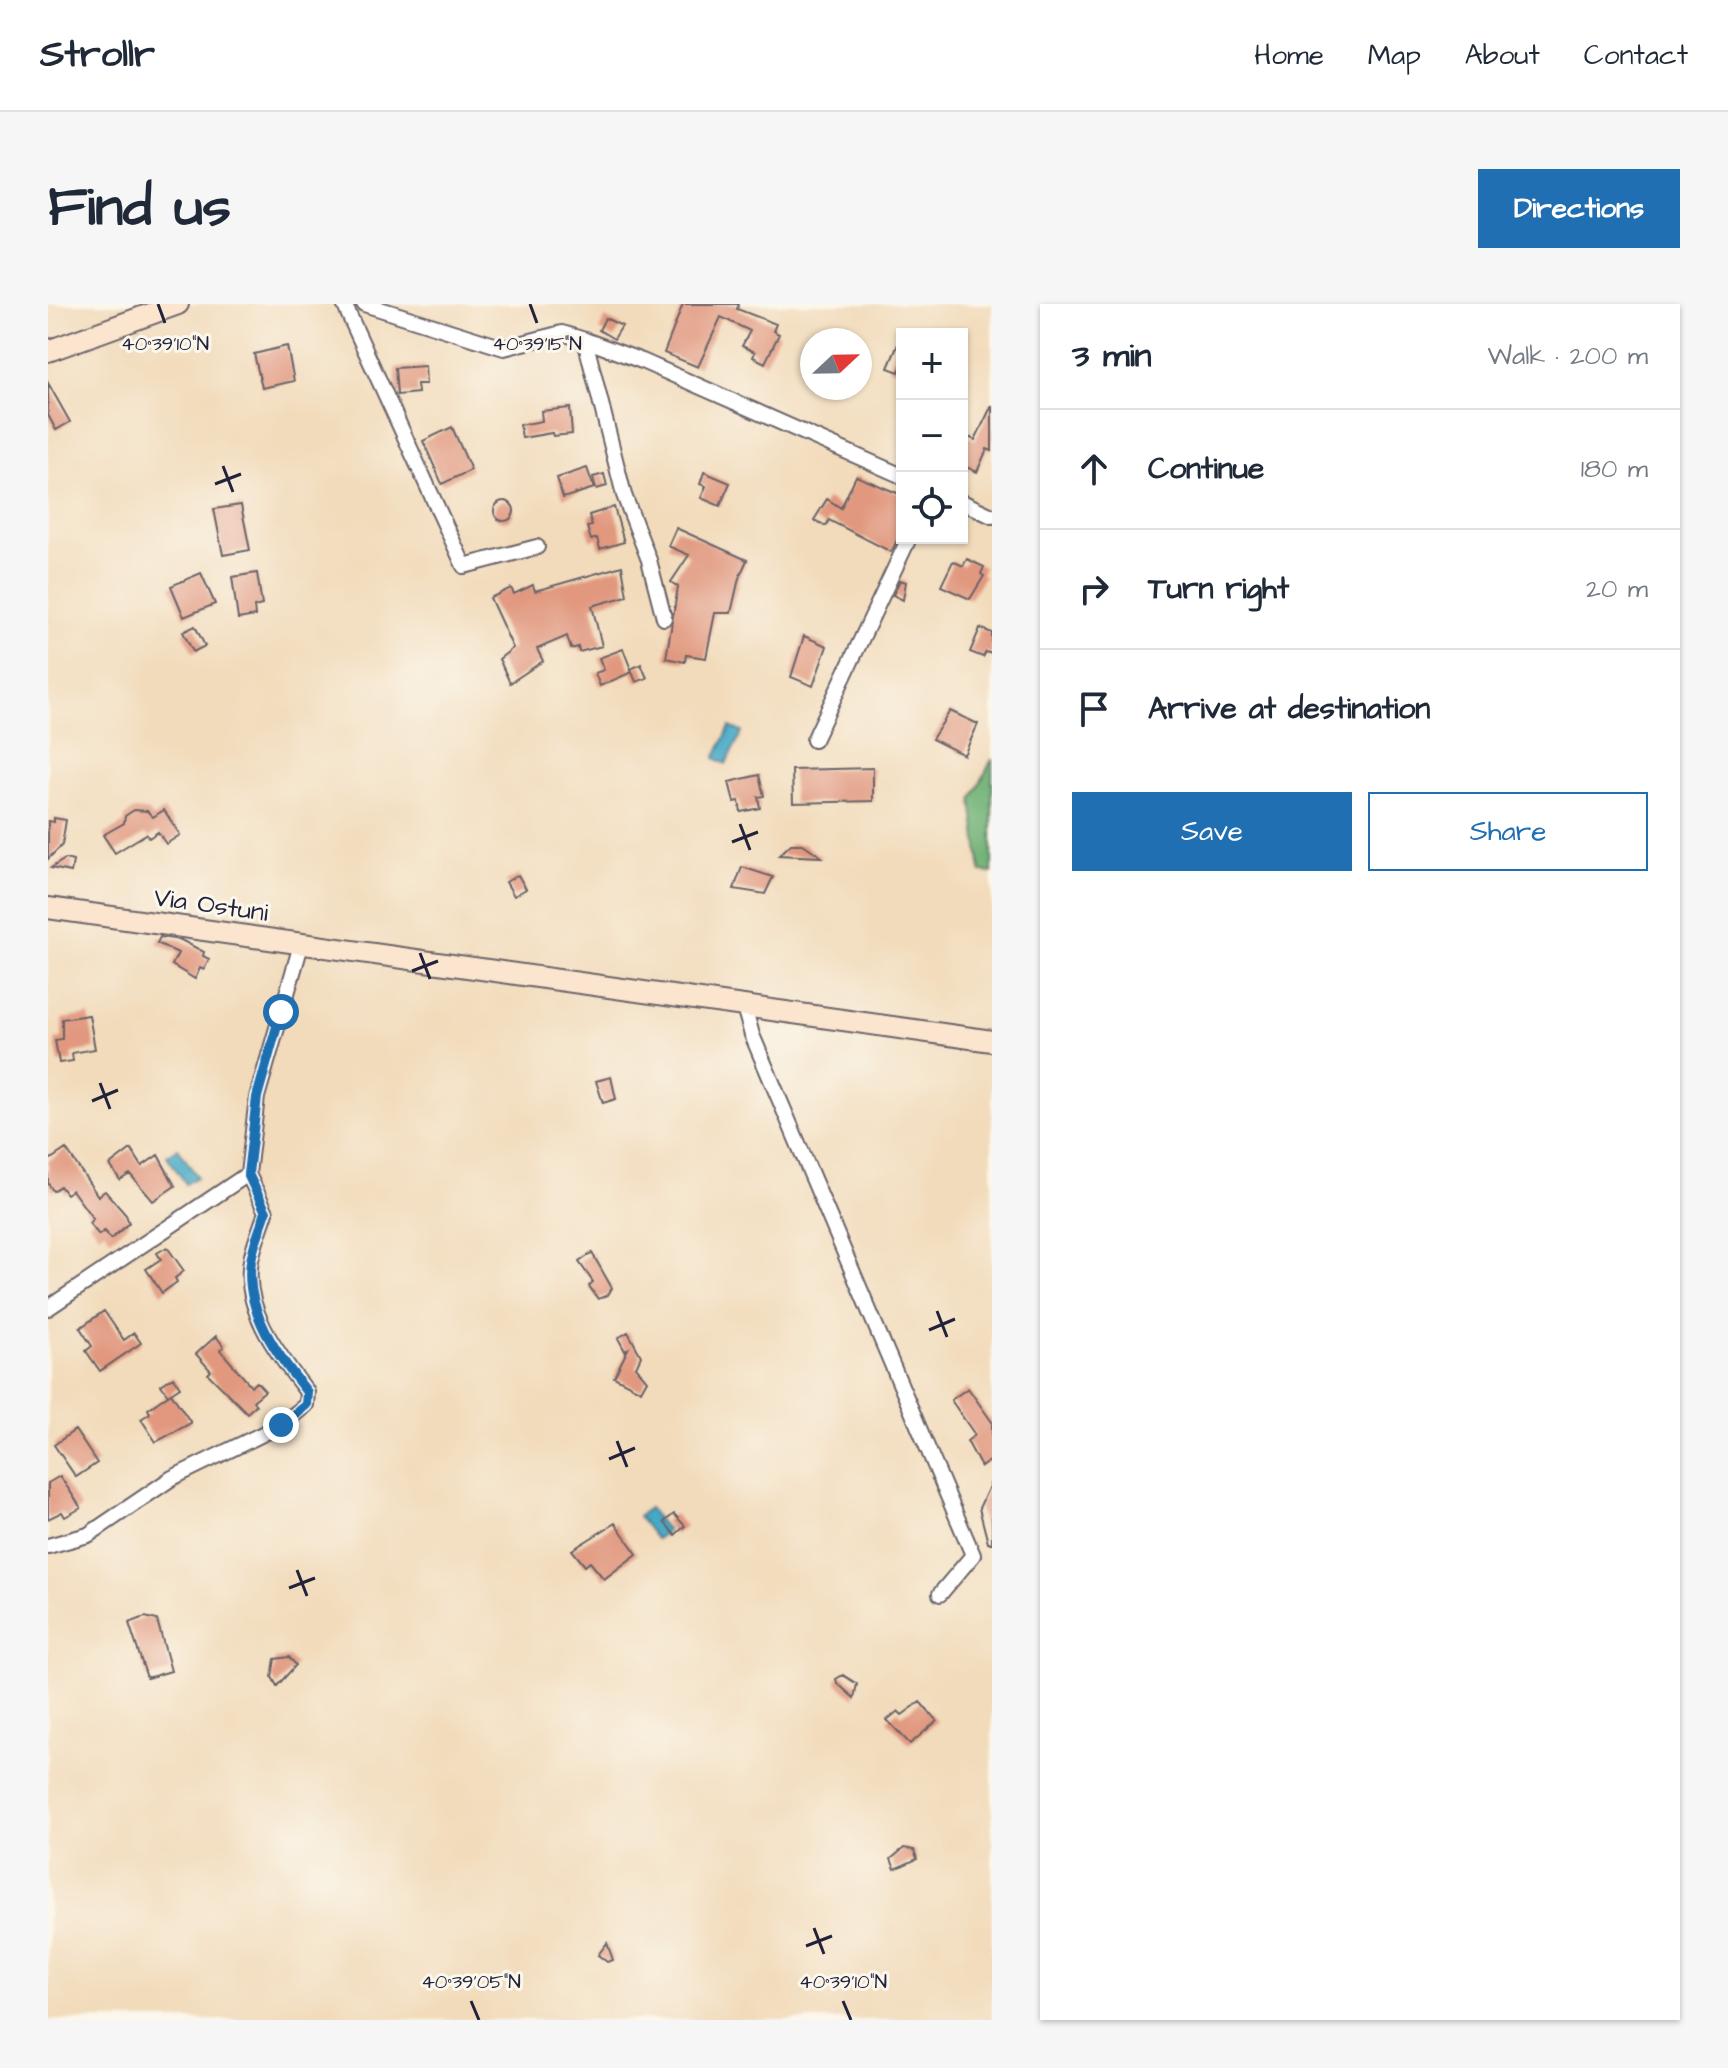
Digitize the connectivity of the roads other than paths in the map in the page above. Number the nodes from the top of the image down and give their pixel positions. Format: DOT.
graph roads {
  1 [pos="178,304"];
  2 [pos="344,304"];
  3 [pos="364,304"];
  4 [pos="585,340"];
  5 [pos="48,351"];
  6 [pos="896,473"];
  7 [pos="992,496"];
  8 [pos="968,505"];
  9 [pos="988,514"];
  10 [pos="906,544"];
  11 [pos="537,547"];
  12 [pos="664,618"];
  13 [pos="814,740"];
  14 [pos="48,908"];
  15 [pos="301,945"];
  16 [pos="743,1003"];
  17 [pos="992,1041"];
  18 [pos="248,1174"];
  19 [pos="48,1308"];
  20 [pos="48,1546"];
  21 [pos="940,1594"];
  1 -- 5 [label="main road"];
  2 -- 11 [label="street"];
  3 -- 4 [label="street"];
  4 -- 6 [label="street"];
  4 -- 12 [label="street"];
  7 -- 9 [label="street"];
  8 -- 9 [label="street"];
  10 -- 13 [label="street"];
  14 -- 15 [label="main road, Via Ostuni"];
  15 -- 16 [label="main road, Via Ostuni"];
  15 -- 18 [label="street"];
  16 -- 17 [label="main road, Via Ostuni"];
  16 -- 21 [label="street"];
  18 -- 19 [label="street"];
  18 -- 20 [label="street"];
}
